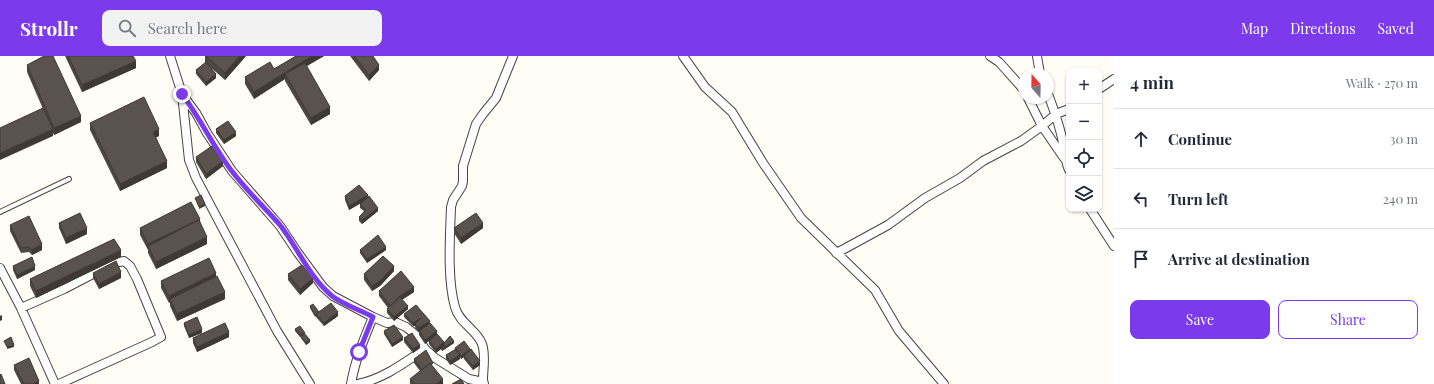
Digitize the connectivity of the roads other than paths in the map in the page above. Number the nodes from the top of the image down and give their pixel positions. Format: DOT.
graph roads {
  1 [pos="170,56"];
  2 [pos="513,56"];
  3 [pos="683,56"];
  4 [pos="990,56"];
  5 [pos="1037,56"];
  6 [pos="1039,68"];
  7 [pos="1114,79"];
  8 [pos="1018,83"];
  9 [pos="1102,87"];
  10 [pos="182,94"];
  11 [pos="1031,104"];
  12 [pos="1052,104"];
  13 [pos="1066,109"];
  14 [pos="1056,114"];
  15 [pos="1042,126"];
  16 [pos="1066,160"];
  17 [pos="69,179"];
  18 [pos="0,212"];
  19 [pos="1092,212"];
  20 [pos="1114,246"];
  21 [pos="836,253"];
  22 [pos="0,268"];
  23 [pos="20,308"];
  24 [pos="373,317"];
  25 [pos="425,349"];
  26 [pos="484,383"];
  27 [pos="55,384"];
  28 [pos="59,384"];
  29 [pos="310,384"];
  30 [pos="351,384"];
  31 [pos="358,384"];
  32 [pos="944,384"];
  1 -- 10 [label="street"];
  2 -- 26 [label="street"];
  3 -- 21 [label="street"];
  4 -- 8 [label="street"];
  5 -- 6 [label="street"];
  7 -- 9 [label="street"];
  10 -- 24 [label="street"];
  10 -- 29 [label="street"];
  11 -- 15 [label="street"];
  12 -- 14 [label="street"];
  13 -- 14 [label="street"];
  14 -- 15 [label="street"];
  14 -- 16 [label="street"];
  15 -- 16 [label="street"];
  15 -- 21 [label="street"];
  17 -- 18 [label="lane"];
  19 -- 20 [label="street"];
  21 -- 32 [label="street"];
  22 -- 23 [label="street"];
  23 -- 27 [label="street"];
  23 -- 28 [label="street"];
  24 -- 25 [label="street"];
  24 -- 30 [label="street"];
  25 -- 26 [label="street"];
  25 -- 31 [label="street"];
}
